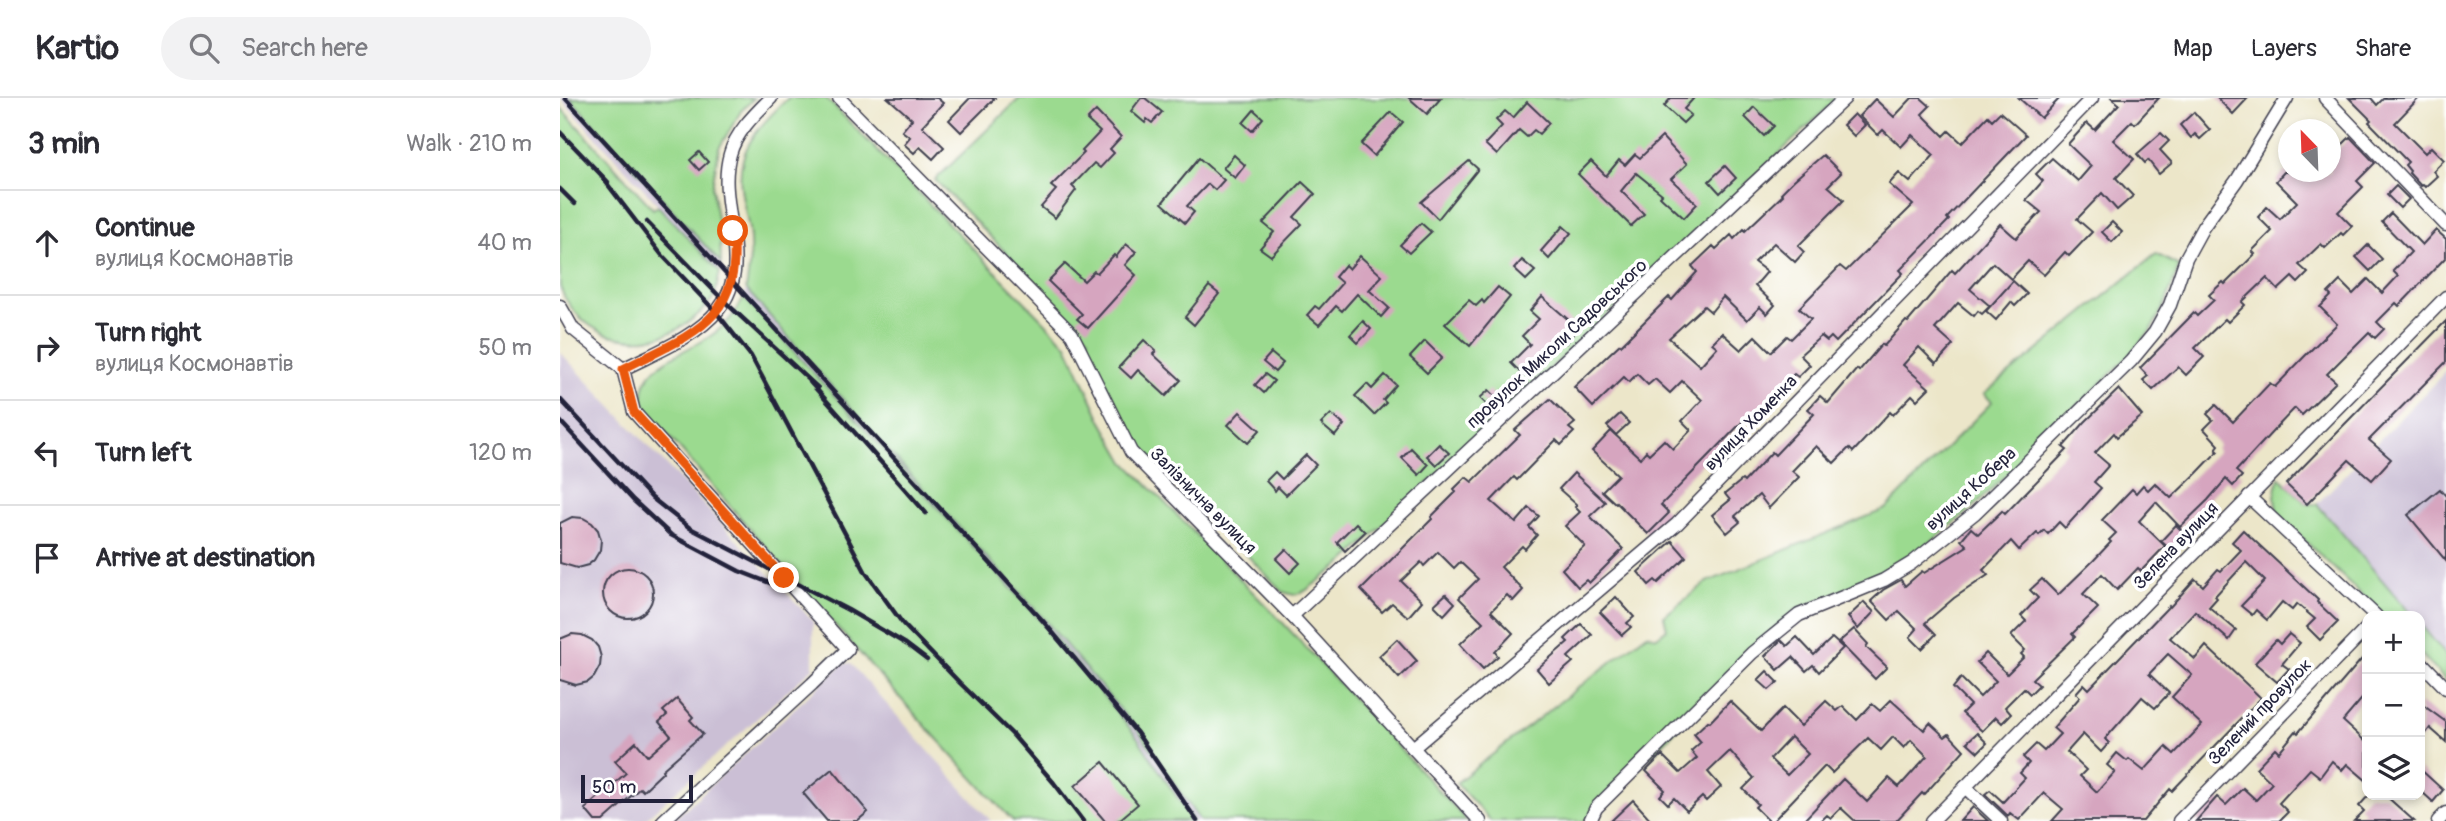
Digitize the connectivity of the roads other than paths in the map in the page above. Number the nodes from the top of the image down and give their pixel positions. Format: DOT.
graph roads {
  1 [pos="771,98"];
  2 [pos="839,98"];
  3 [pos="1845,98"];
  4 [pos="2092,98"];
  5 [pos="2287,98"];
  6 [pos="2325,98"];
  7 [pos="2446,225"];
  8 [pos="2446,297"];
  9 [pos="560,306"];
  10 [pos="623,369"];
  11 [pos="2249,496"];
  12 [pos="2371,611"];
  13 [pos="1292,616"];
  14 [pos="2362,633"];
  15 [pos="2425,666"];
  16 [pos="2446,688"];
  17 [pos="1413,748"];
  18 [pos="1965,787"];
  19 [pos="2446,813"];
  20 [pos="663,821"];
  21 [pos="1480,821"];
  22 [pos="1590,821"];
  23 [pos="1932,821"];
  24 [pos="2001,821"];
  25 [pos="2179,821"];
  26 [pos="2438,821"];
  1 -- 10 [label="street"];
  2 -- 13 [label="street, Залізнична вулиця"];
  3 -- 13 [label="street, провулок Миколи Садовського"];
  4 -- 17 [label="street, вулиця Хоменка"];
  5 -- 22 [label="street, вулиця Кобера"];
  6 -- 7 [label="street"];
  8 -- 11 [label="street, Зелена вулиця"];
  9 -- 10 [label="street"];
  10 -- 20 [label="street"];
  11 -- 12 [label="street"];
  11 -- 18 [label="street, Зелена вулиця"];
  13 -- 17 [label="street, Залізнична вулиця"];
  14 -- 25 [label="street, Зелений провулок"];
  15 -- 16 [label="street"];
  17 -- 21 [label="street, Залізнична вулиця"];
  18 -- 23 [label="street, Зелена вулиця"];
  18 -- 24 [label="street"];
  19 -- 26 [label="street"];
}
